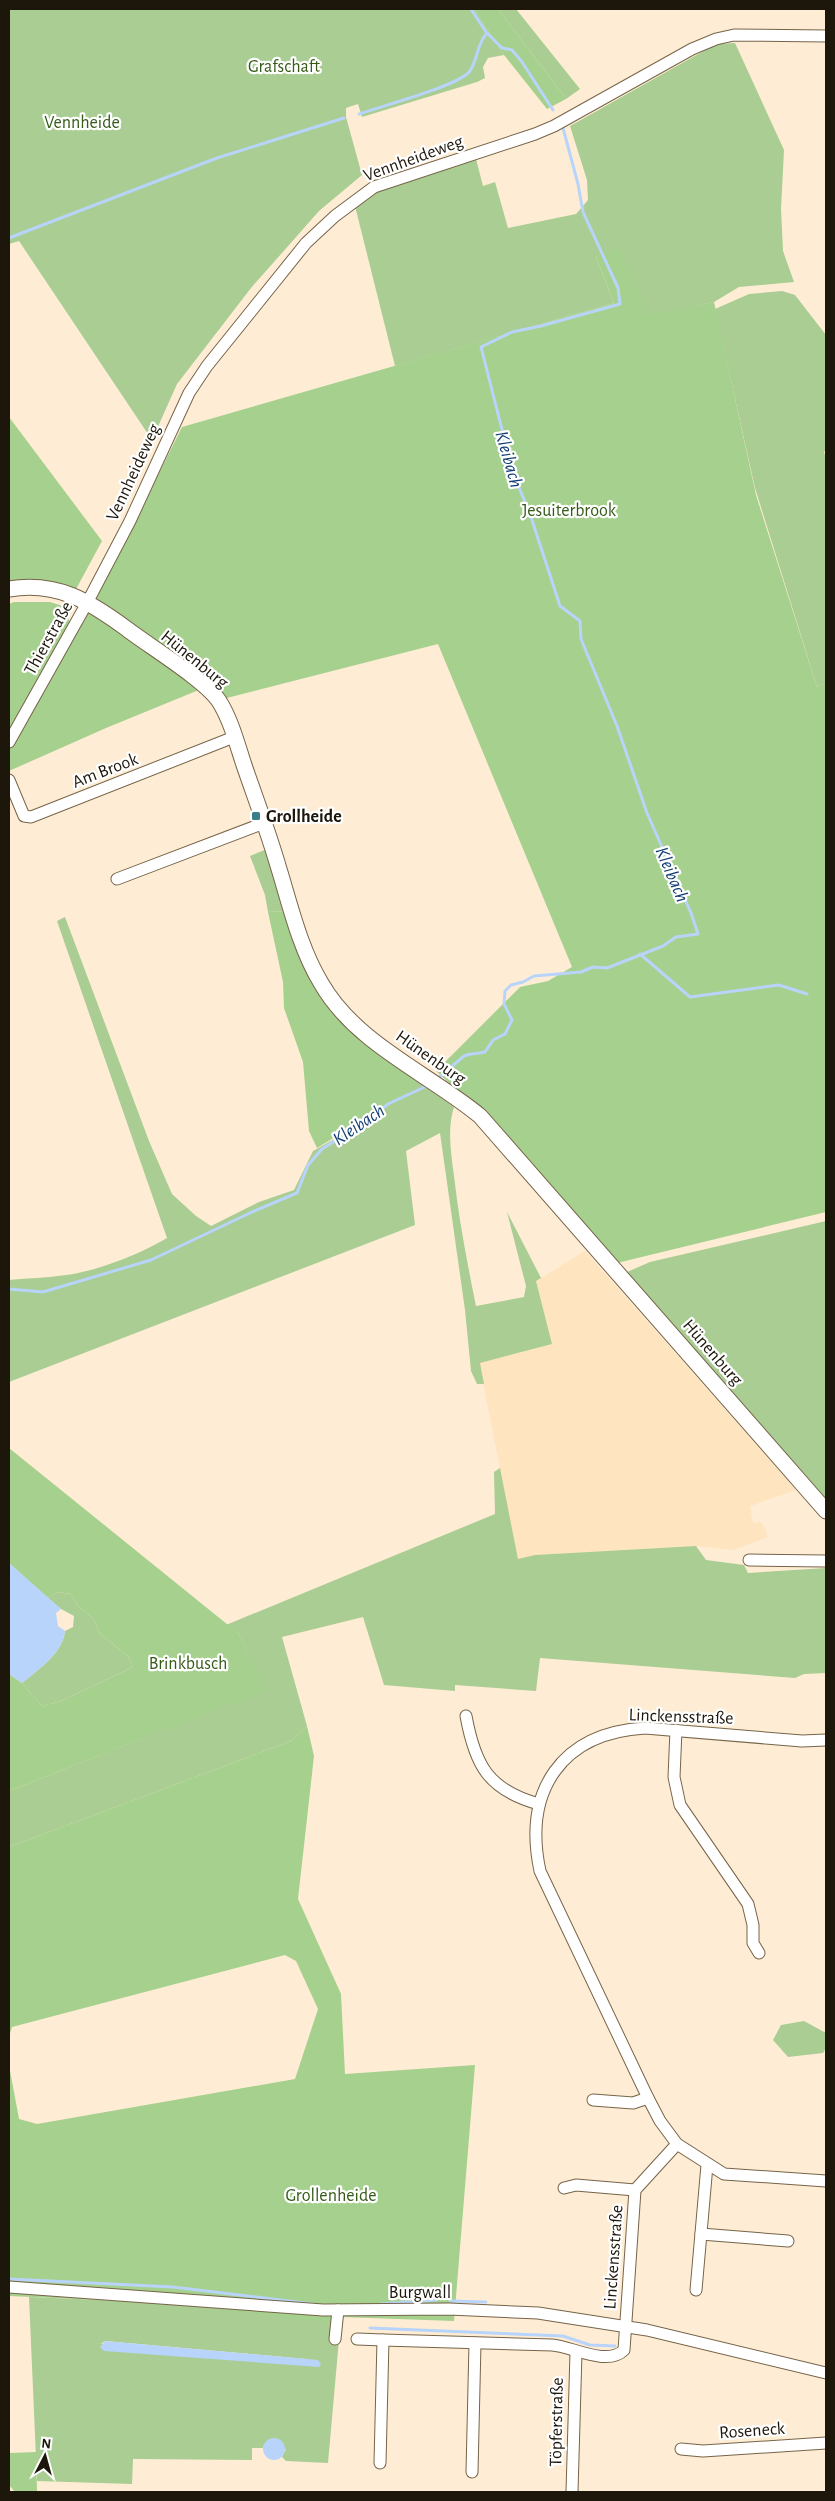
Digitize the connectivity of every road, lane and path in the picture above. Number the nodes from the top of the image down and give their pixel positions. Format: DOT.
graph roads {
  1 [pos="826,36"];
  2 [pos="9,590"];
  3 [pos="87,603"];
  4 [pos="234,737"];
  5 [pos="9,742"];
  6 [pos="9,780"];
  7 [pos="264,823"];
  8 [pos="118,879"];
  9 [pos="826,1511"];
  10 [pos="749,1560"];
  11 [pos="826,1561"];
  12 [pos="466,1716"];
  13 [pos="676,1730"];
  14 [pos="826,1740"];
  15 [pos="538,1804"];
  16 [pos="759,1953"];
  17 [pos="648,2098"];
  18 [pos="593,2100"];
  19 [pos="678,2144"];
  20 [pos="707,2165"];
  21 [pos="826,2181"];
  22 [pos="564,2188"];
  23 [pos="635,2190"];
  24 [pos="701,2234"];
  25 [pos="788,2241"];
  26 [pos="9,2287"];
  27 [pos="696,2290"];
  28 [pos="338,2310"];
  29 [pos="626,2326"];
  30 [pos="335,2339"];
  31 [pos="357,2339"];
  32 [pos="383,2340"];
  33 [pos="475,2343"];
  34 [pos="576,2352"];
  35 [pos="826,2373"];
  36 [pos="826,2443"];
  37 [pos="681,2449"];
  38 [pos="380,2463"];
  39 [pos="472,2472"];
  40 [pos="572,2492"];
  1 -- 3 [label="street, Vennheideweg"];
  2 -- 3 [label="street"];
  3 -- 4 [label="street, Hünenburg"];
  3 -- 5 [label="street, Thierstraße"];
  4 -- 6 [label="street, Am Brook"];
  4 -- 7 [label="street, Hünenburg"];
  7 -- 8 [label="street"];
  7 -- 9 [label="street, Hünenburg"];
  10 -- 11 [label="street"];
  12 -- 15 [label="street"];
  13 -- 14 [label="street, Linckensstraße"];
  13 -- 15 [label="street, Linckensstraße"];
  13 -- 16 [label="street"];
  15 -- 17 [label="street, Linckensstraße"];
  17 -- 18 [label="street"];
  17 -- 19 [label="street, Linckensstraße"];
  19 -- 20 [label="street, Linckensstraße"];
  19 -- 23 [label="street, Linckensstraße"];
  20 -- 21 [label="street, Linckensstraße"];
  20 -- 24 [label="street"];
  22 -- 23 [label="street, Linckensstraße"];
  23 -- 29 [label="street, Linckensstraße"];
  24 -- 25 [label="street"];
  24 -- 27 [label="street"];
  26 -- 28 [label="street, Burgwall"];
  28 -- 29 [label="street, Burgwall"];
  28 -- 30 [label="street"];
  29 -- 34 [label="street"];
  29 -- 35 [label="street, Burgwall"];
  31 -- 32 [label="street"];
  32 -- 33 [label="street"];
  32 -- 38 [label="street"];
  33 -- 34 [label="street"];
  33 -- 39 [label="street"];
  34 -- 40 [label="street, Töpferstraße"];
  36 -- 37 [label="street, Roseneck"];
}
